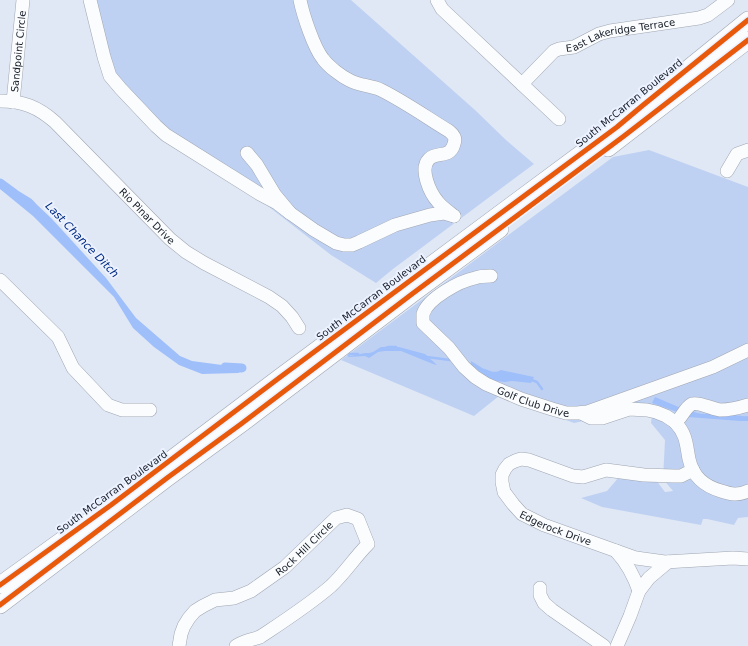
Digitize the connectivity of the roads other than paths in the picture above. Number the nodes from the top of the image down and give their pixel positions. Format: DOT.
graph roads {
  1 [pos="23,0"];
  2 [pos="90,0"];
  3 [pos="300,0"];
  4 [pos="437,0"];
  5 [pos="724,1"];
  6 [pos="748,20"];
  7 [pos="748,40"];
  8 [pos="522,84"];
  9 [pos="6,102"];
  10 [pos="559,119"];
  11 [pos="748,150"];
  12 [pos="247,153"];
  13 [pos="727,171"];
  14 [pos="290,213"];
  15 [pos="491,276"];
  16 [pos="0,280"];
  17 [pos="299,328"];
  18 [pos="748,350"];
  19 [pos="748,405"];
  20 [pos="150,410"];
  21 [pos="579,413"];
  22 [pos="681,416"];
  23 [pos="693,470"];
  24 [pos="748,491"];
  25 [pos="615,550"];
  26 [pos="748,559"];
  27 [pos="668,562"];
  28 [pos="0,585"];
  29 [pos="540,588"];
  30 [pos="639,591"];
  31 [pos="0,605"];
  32 [pos="179,646"];
  33 [pos="236,646"];
  34 [pos="604,646"];
  35 [pos="616,646"];
  1 -- 9 [label="street, Sandpoint Circle"];
  2 -- 14 [label="street"];
  3 -- 14 [label="street"];
  4 -- 8 [label="street"];
  5 -- 8 [label="street, East Lakeridge Terrace"];
  6 -- 28 [label="main road, South McCarran Boulevard"];
  7 -- 31 [label="main road, South McCarran Boulevard"];
  8 -- 10 [label="street"];
  9 -- 17 [label="street, Rio Pinar Drive"];
  11 -- 13 [label="street"];
  12 -- 14 [label="street"];
  15 -- 21 [label="street, Golf Club Drive"];
  16 -- 20 [label="street"];
  18 -- 21 [label="street, Golf Club Drive"];
  19 -- 22 [label="street"];
  21 -- 22 [label="street"];
  22 -- 23 [label="street"];
  23 -- 24 [label="street"];
  23 -- 25 [label="street, Edgerock Drive"];
  25 -- 27 [label="street, Edgerock Drive"];
  25 -- 30 [label="street"];
  26 -- 27 [label="street, Edgerock Drive"];
  27 -- 30 [label="street"];
  29 -- 34 [label="street"];
  30 -- 35 [label="street"];
  32 -- 33 [label="street, Rock Hill Circle"];
}
